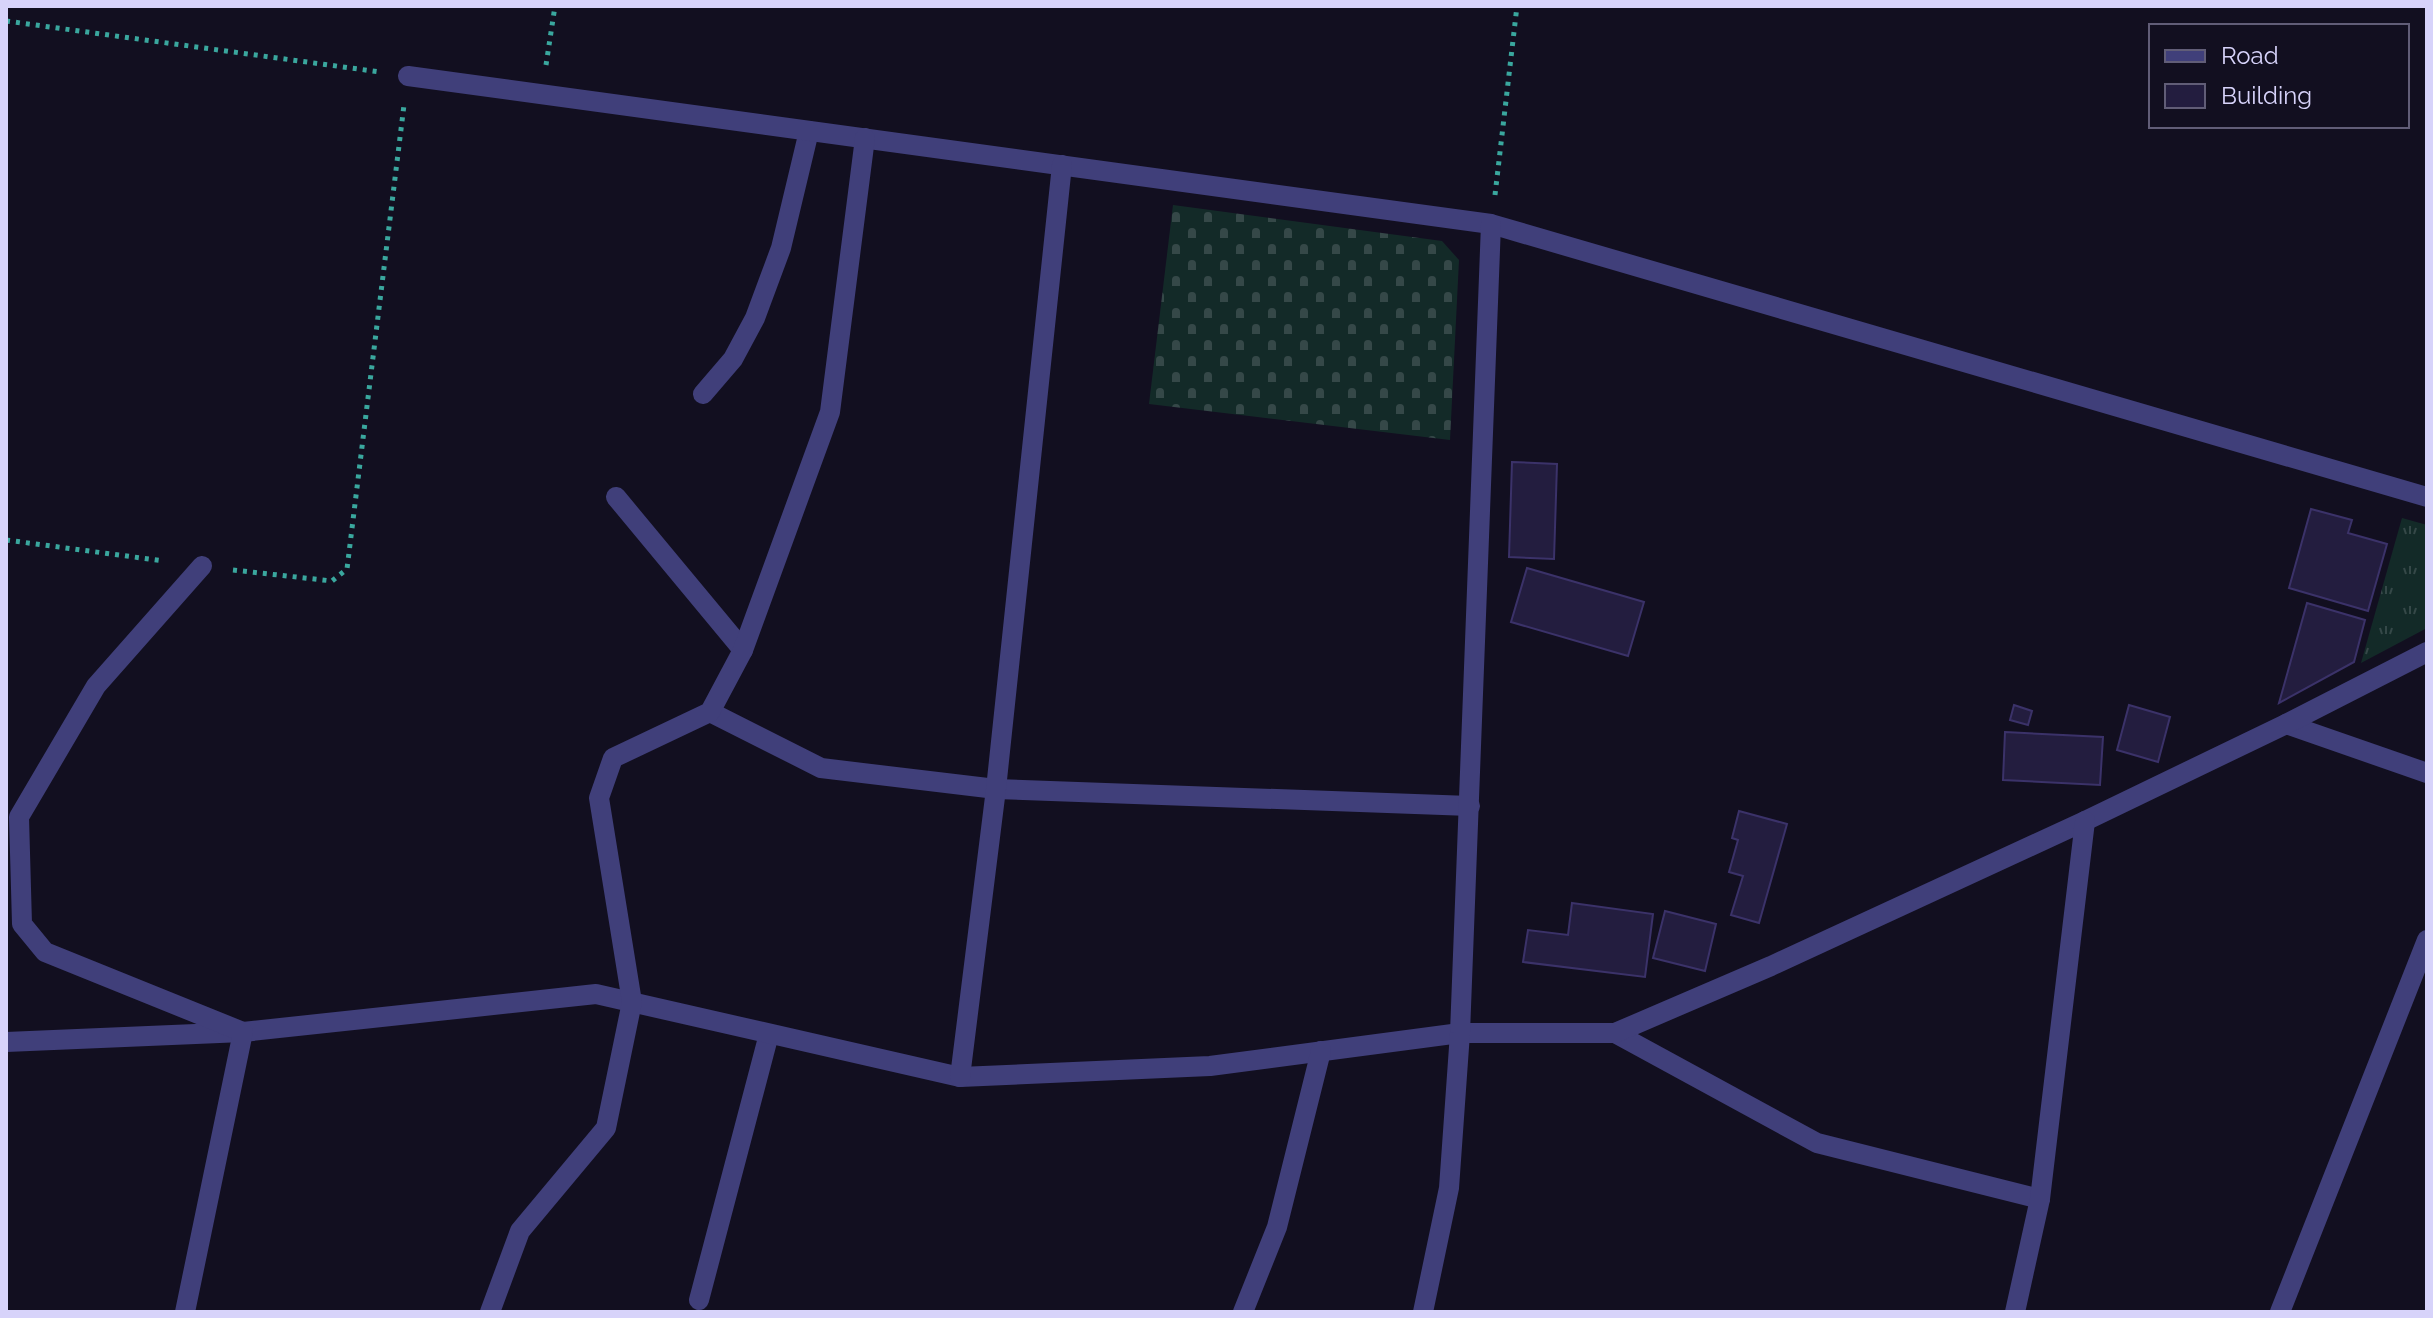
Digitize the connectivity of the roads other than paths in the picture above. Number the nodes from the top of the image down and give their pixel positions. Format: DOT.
graph roads {
  1 [pos="408,76"];
  2 [pos="809,131"];
  3 [pos="865,138"];
  4 [pos="1062,165"];
  5 [pos="1491,224"];
  6 [pos="703,394"];
  7 [pos="616,497"];
  8 [pos="2427,497"];
  9 [pos="202,566"];
  10 [pos="743,650"];
  11 [pos="2427,652"];
  12 [pos="710,712"];
  13 [pos="2286,724"];
  14 [pos="2427,773"];
  15 [pos="996,789"];
  16 [pos="1470,806"];
  17 [pos="2085,821"];
  18 [pos="2427,940"];
  19 [pos="632,1002"];
  20 [pos="243,1032"];
  21 [pos="1460,1033"];
  22 [pos="1615,1033"];
  23 [pos="769,1034"];
  24 [pos="6,1042"];
  25 [pos="1321,1051"];
  26 [pos="960,1077"];
  27 [pos="2040,1199"];
  28 [pos="699,1300"];
  29 [pos="185,1312"];
  30 [pos="490,1312"];
  31 [pos="1243,1312"];
  32 [pos="1423,1312"];
  33 [pos="2015,1312"];
  34 [pos="2280,1312"];
  1 -- 2 [label="street"];
  2 -- 3 [label="street"];
  2 -- 6 [label="street"];
  3 -- 4 [label="street"];
  3 -- 10 [label="street"];
  4 -- 5 [label="street"];
  4 -- 15 [label="street"];
  5 -- 8 [label="street"];
  5 -- 16 [label="street"];
  7 -- 10 [label="street"];
  9 -- 20 [label="street"];
  10 -- 12 [label="street"];
  11 -- 13 [label="street"];
  12 -- 15 [label="street"];
  12 -- 19 [label="street"];
  13 -- 14 [label="street"];
  13 -- 17 [label="street"];
  15 -- 16 [label="street"];
  15 -- 26 [label="street"];
  16 -- 21 [label="street"];
  17 -- 22 [label="street"];
  17 -- 27 [label="street"];
  18 -- 34 [label="street"];
  19 -- 20 [label="street"];
  19 -- 23 [label="street"];
  19 -- 30 [label="street"];
  20 -- 24 [label="street"];
  20 -- 29 [label="street"];
  21 -- 22 [label="street"];
  21 -- 25 [label="street"];
  21 -- 32 [label="street"];
  22 -- 27 [label="street"];
  23 -- 26 [label="street"];
  23 -- 28 [label="street"];
  25 -- 26 [label="street"];
  25 -- 31 [label="street"];
  27 -- 33 [label="street"];
}
